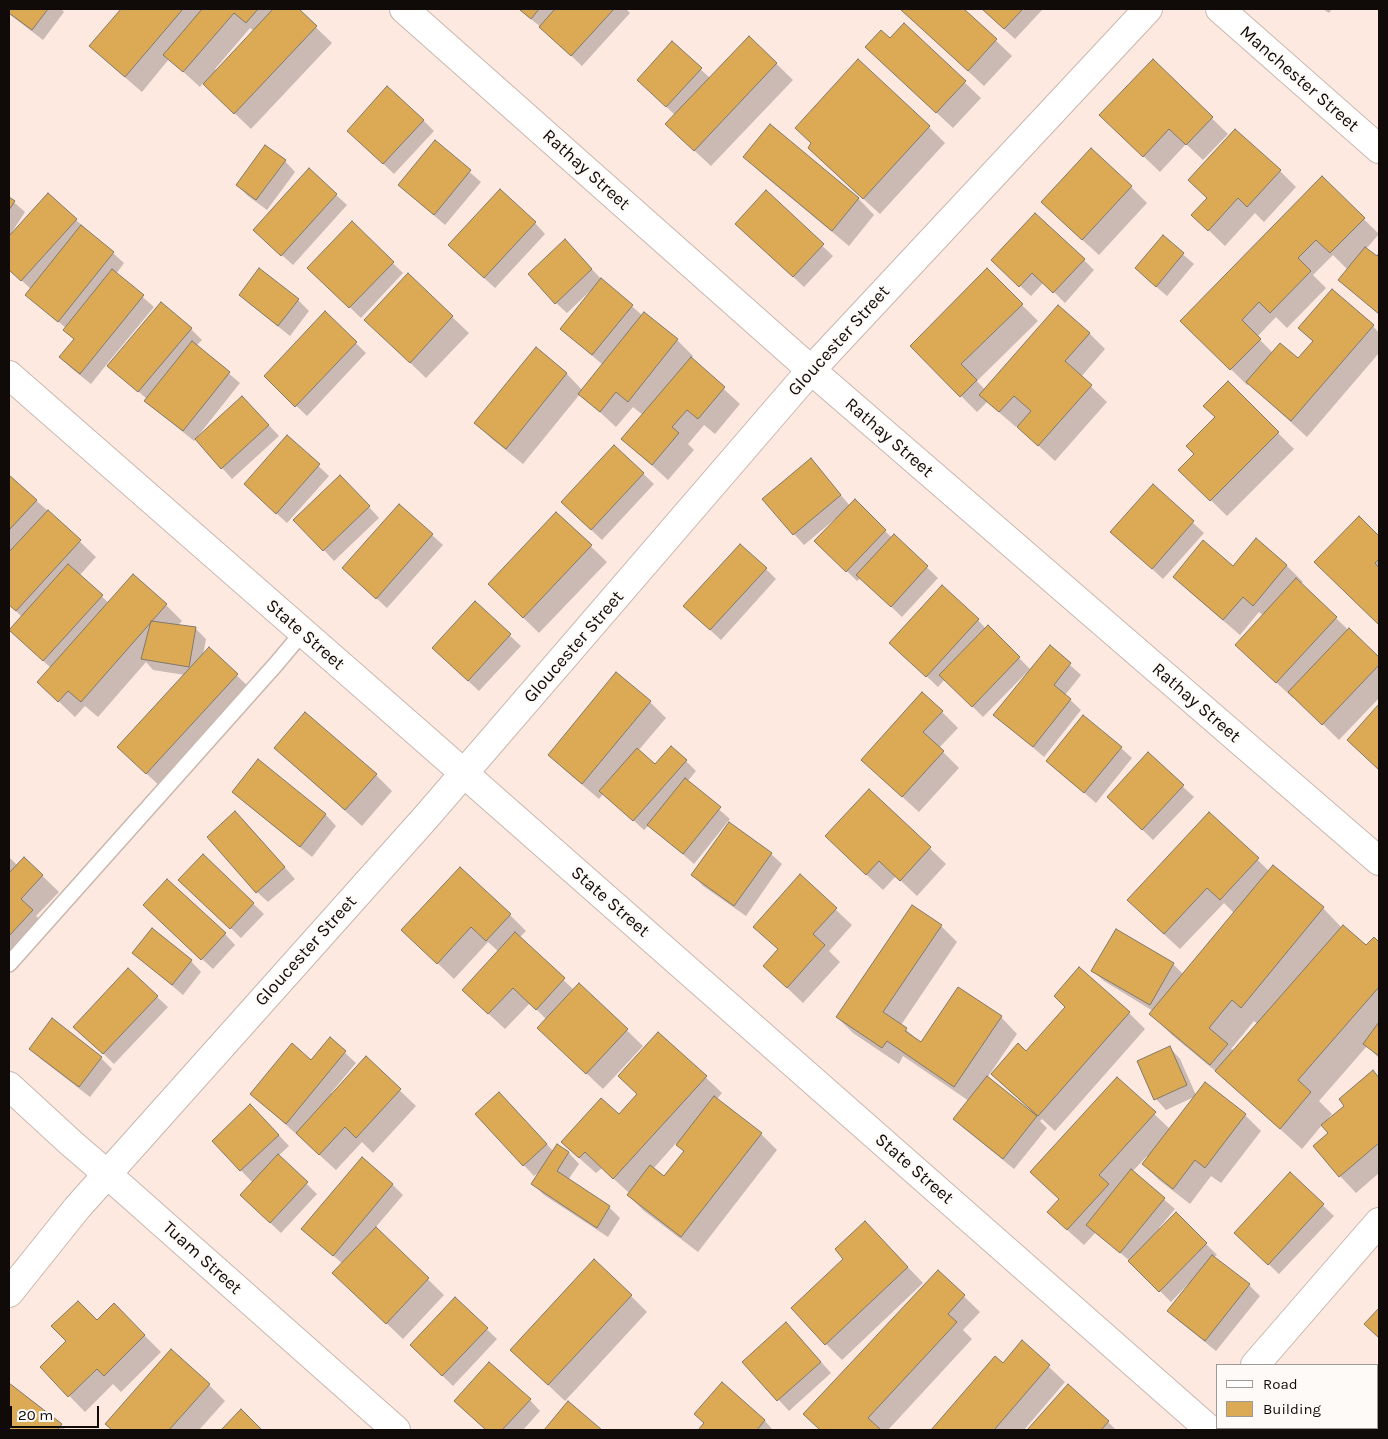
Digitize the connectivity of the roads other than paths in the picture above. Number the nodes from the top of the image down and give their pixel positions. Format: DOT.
graph roads {
  1 [pos="404,9"];
  2 [pos="1148,9"];
  3 [pos="1220,9"];
  4 [pos="1379,149"];
  5 [pos="811,370"];
  6 [pos="9,375"];
  7 [pos="302,633"];
  8 [pos="464,773"];
  9 [pos="1379,861"];
  10 [pos="9,964"];
  11 [pos="9,1086"];
  12 [pos="107,1174"];
  13 [pos="1379,1222"];
  14 [pos="9,1293"];
  15 [pos="1256,1364"];
  16 [pos="1208,1424"];
  17 [pos="396,1430"];
  1 -- 5 [label="street, Rathay Street"];
  2 -- 5 [label="street, Gloucester Street"];
  3 -- 4 [label="street, Manchester Street"];
  5 -- 8 [label="street, Gloucester Street"];
  5 -- 9 [label="street, Rathay Street"];
  6 -- 7 [label="street, State Street"];
  7 -- 8 [label="street, State Street"];
  7 -- 10 [label="lane"];
  8 -- 12 [label="street, Gloucester Street"];
  8 -- 16 [label="street, State Street"];
  11 -- 12 [label="street, Tuam Street"];
  12 -- 14 [label="street, Gloucester Street"];
  12 -- 17 [label="street, Tuam Street"];
  13 -- 15 [label="street"];
}
